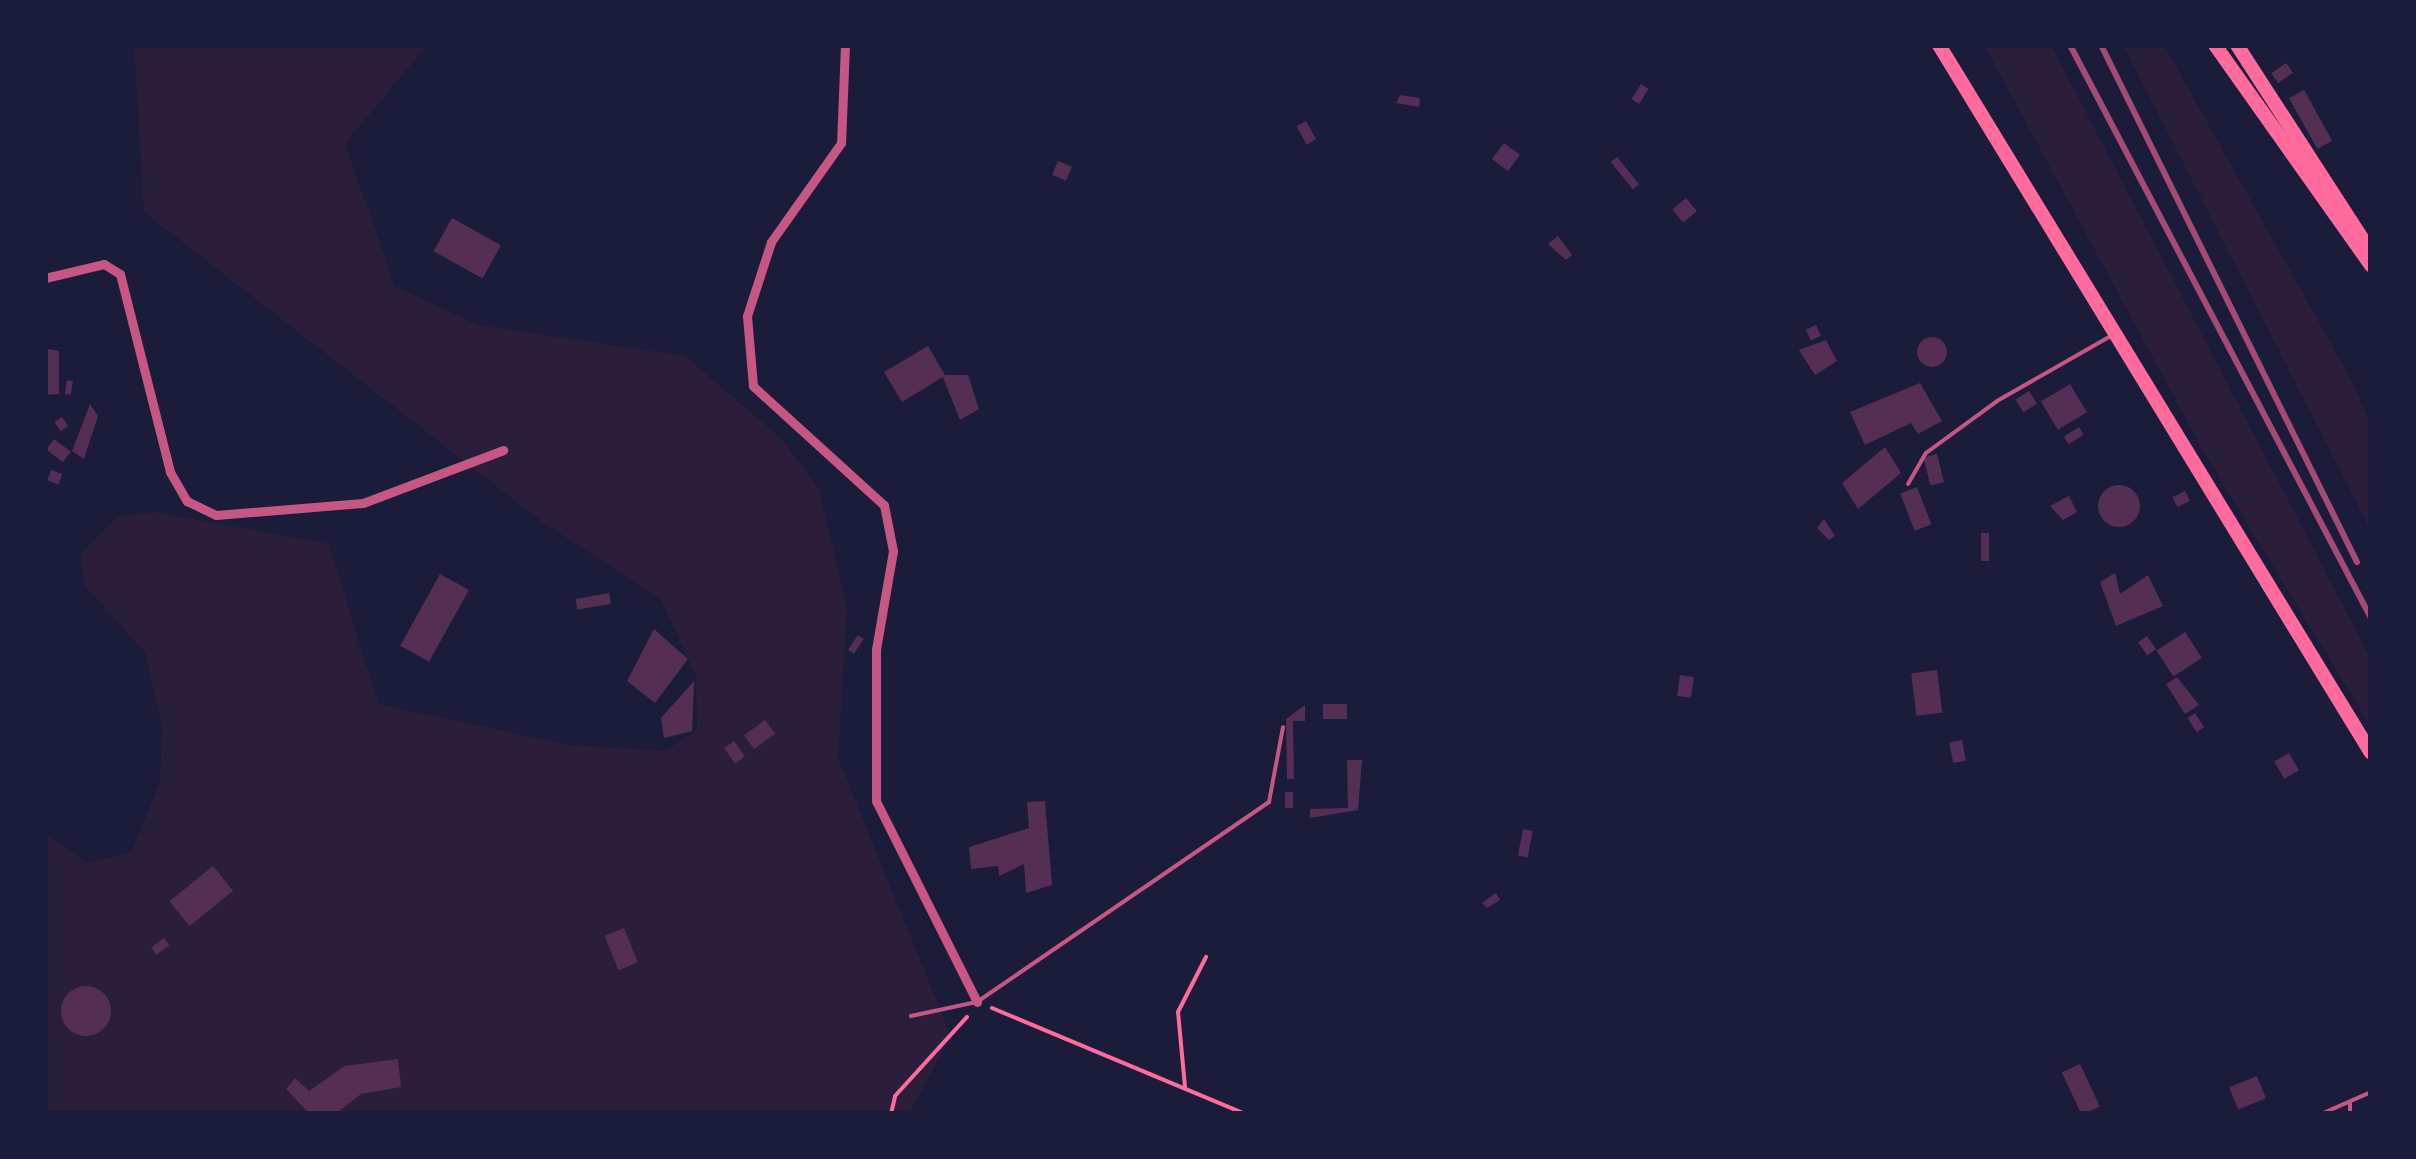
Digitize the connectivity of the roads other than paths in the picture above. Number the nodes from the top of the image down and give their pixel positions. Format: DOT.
graph roads {
  1 [pos="845,45"];
  2 [pos="1939,45"];
  3 [pos="2215,45"];
  4 [pos="2238,45"];
  5 [pos="2371,252"];
  6 [pos="2371,265"];
  7 [pos="45,278"];
  8 [pos="2115,334"];
  9 [pos="503,450"];
  10 [pos="1908,484"];
  11 [pos="1283,727"];
  12 [pos="2371,753"];
  13 [pos="978,1002"];
  14 [pos="911,1016"];
  15 [pos="2371,1092"];
  16 [pos="2350,1102"];
  17 [pos="2321,1114"];
  18 [pos="2350,1114"];
  1 -- 13 [label="street"];
  2 -- 8 [label="main road"];
  3 -- 6 [label="main road"];
  4 -- 5 [label="main road"];
  7 -- 9 [label="street"];
  8 -- 10 [label="lane"];
  8 -- 12 [label="main road"];
  11 -- 13 [label="lane"];
  13 -- 14 [label="lane"];
  15 -- 16 [label="lane"];
  16 -- 17 [label="lane"];
  16 -- 18 [label="lane"];
}
